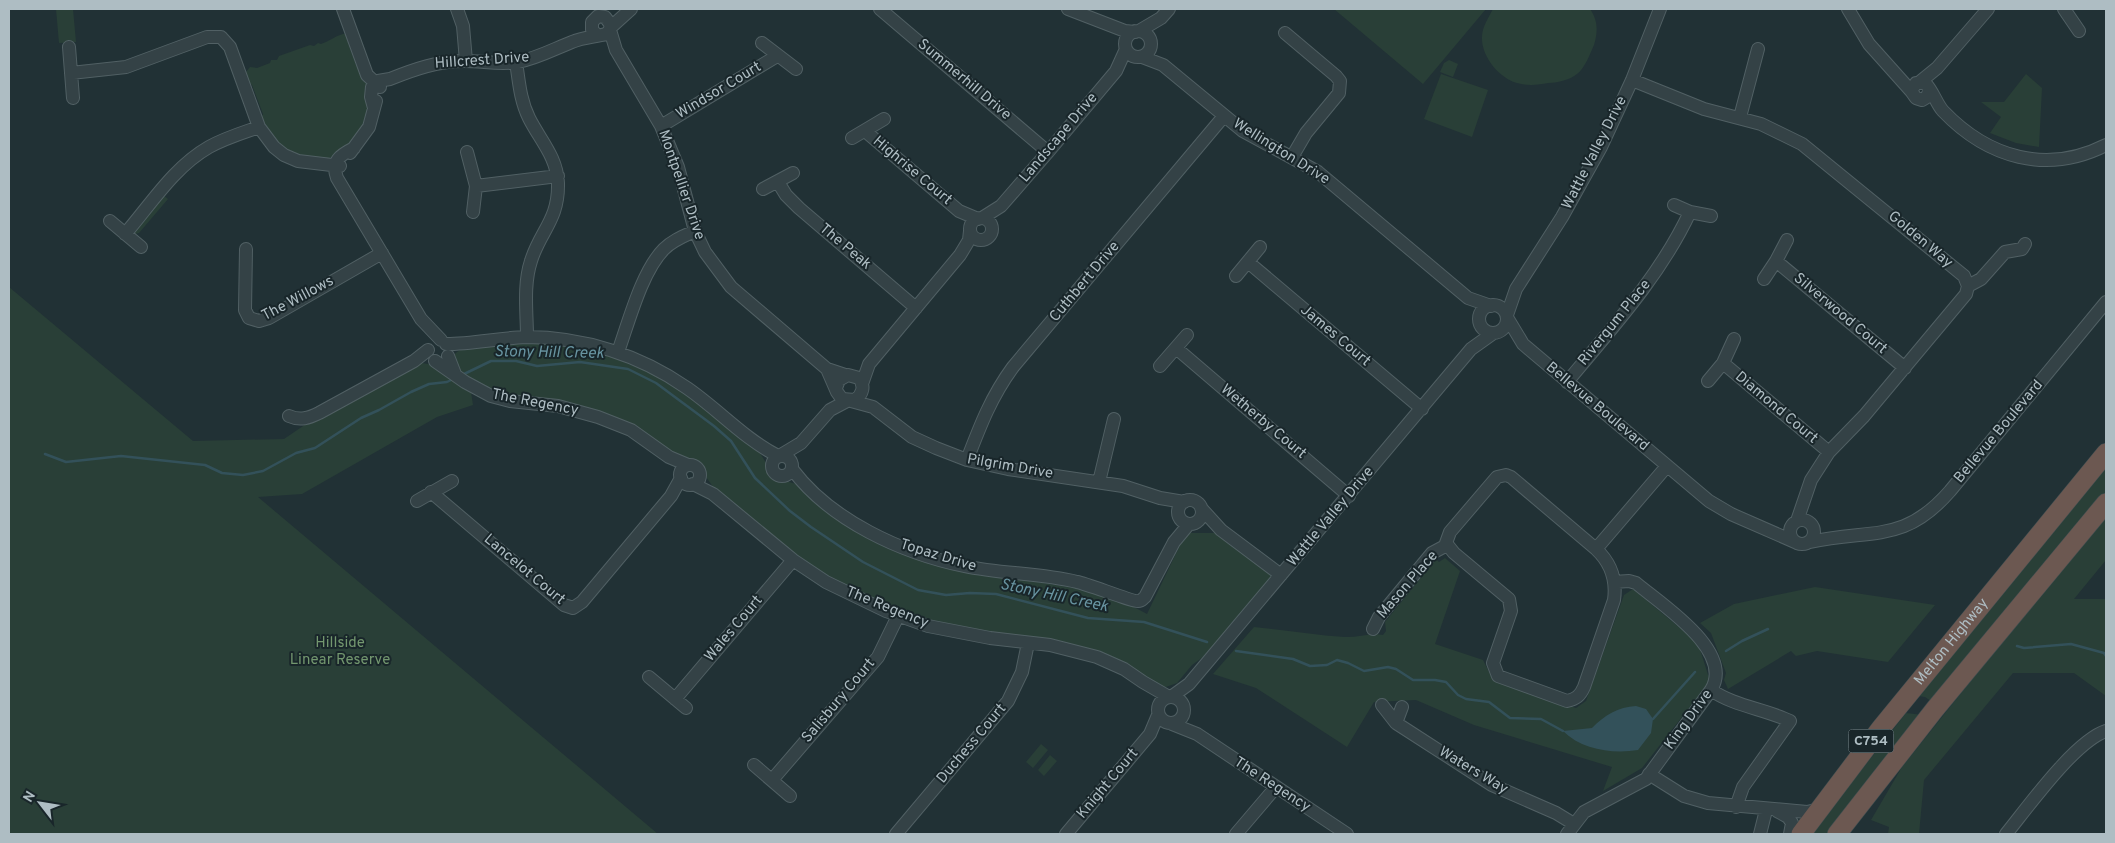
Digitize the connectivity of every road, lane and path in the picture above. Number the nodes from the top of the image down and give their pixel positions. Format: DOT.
graph roads {
  1 [pos="343,9"];
  2 [pos="457,9"];
  3 [pos="587,9"];
  4 [pos="630,9"];
  5 [pos="880,9"];
  6 [pos="1068,9"];
  7 [pos="1660,9"];
  8 [pos="1848,9"];
  9 [pos="1988,9"];
  10 [pos="2064,9"];
  11 [pos="1165,13"];
  12 [pos="600,24"];
  13 [pos="1113,26"];
  14 [pos="2079,31"];
  15 [pos="1137,32"];
  16 [pos="1285,33"];
  17 [pos="762,43"];
  18 [pos="1151,44"];
  19 [pos="69,47"];
  20 [pos="1126,47"];
  21 [pos="1758,49"];
  22 [pos="777,56"];
  23 [pos="1140,57"];
  24 [pos="466,61"];
  25 [pos="516,62"];
  26 [pos="1163,65"];
  27 [pos="796,69"];
  28 [pos="1116,70"];
  29 [pos="71,73"];
  30 [pos="1632,80"];
  31 [pos="381,83"];
  32 [pos="1922,89"];
  33 [pos="74,98"];
  34 [pos="1224,116"];
  35 [pos="1740,117"];
  36 [pos="884,119"];
  37 [pos="661,126"];
  38 [pos="260,127"];
  39 [pos="865,131"];
  40 [pos="852,138"];
  41 [pos="2106,145"];
  42 [pos="467,152"];
  43 [pos="1048,152"];
  44 [pos="1292,157"];
  45 [pos="336,165"];
  46 [pos="793,173"];
  47 [pos="558,176"];
  48 [pos="778,182"];
  49 [pos="476,186"];
  50 [pos="764,189"];
  51 [pos="1674,205"];
  52 [pos="1001,206"];
  53 [pos="473,212"];
  54 [pos="1690,212"];
  55 [pos="1711,216"];
  56 [pos="110,221"];
  57 [pos="975,224"];
  58 [pos="992,228"];
  59 [pos="695,231"];
  60 [pos="125,234"];
  61 [pos="1787,240"];
  62 [pos="982,241"];
  63 [pos="2026,244"];
  64 [pos="246,246"];
  65 [pos="141,247"];
  66 [pos="1260,247"];
  67 [pos="382,253"];
  68 [pos="960,255"];
  69 [pos="1776,261"];
  70 [pos="1248,262"];
  71 [pos="1236,276"];
  72 [pos="1764,279"];
  73 [pos="1968,286"];
  74 [pos="1516,289"];
  75 [pos="1468,298"];
  76 [pos="2106,302"];
  77 [pos="1493,306"];
  78 [pos="916,308"];
  79 [pos="1507,317"];
  80 [pos="421,319"];
  81 [pos="1479,321"];
  82 [pos="1494,333"];
  83 [pos="1187,335"];
  84 [pos="527,337"];
  85 [pos="1734,340"];
  86 [pos="1523,344"];
  87 [pos="1176,348"];
  88 [pos="446,349"];
  89 [pos="1471,349"];
  90 [pos="618,352"];
  91 [pos="431,355"];
  92 [pos="1723,363"];
  93 [pos="869,364"];
  94 [pos="1160,366"];
  95 [pos="1905,368"];
  96 [pos="827,369"];
  97 [pos="455,374"];
  98 [pos="847,375"];
  99 [pos="1708,381"];
  100 [pos="1568,382"];
  101 [pos="862,386"];
  102 [pos="843,395"];
  103 [pos="873,407"];
  104 [pos="1422,409"];
  105 [pos="288,416"];
  106 [pos="1114,419"];
  107 [pos="801,443"];
  108 [pos="1829,452"];
  109 [pos="2106,454"];
  110 [pos="777,459"];
  111 [pos="967,460"];
  112 [pos="1667,466"];
  113 [pos="789,470"];
  114 [pos="688,476"];
  115 [pos="452,480"];
  116 [pos="1099,482"];
  117 [pos="431,492"];
  118 [pos="1349,496"];
  119 [pos="417,501"];
  120 [pos="2106,503"];
  121 [pos="1201,508"];
  122 [pos="1185,516"];
  123 [pos="1745,520"];
  124 [pos="1803,524"];
  125 [pos="1220,530"];
  126 [pos="1873,534"];
  127 [pos="1795,542"];
  128 [pos="1810,542"];
  129 [pos="1446,545"];
  130 [pos="1596,549"];
  131 [pos="792,560"];
  132 [pos="1281,575"];
  133 [pos="1614,582"];
  134 [pos="898,616"];
  135 [pos="1373,629"];
  136 [pos="1028,643"];
  137 [pos="649,677"];
  138 [pos="1142,682"];
  139 [pos="1190,684"];
  140 [pos="1711,690"];
  141 [pos="1170,697"];
  142 [pos="675,699"];
  143 [pos="1382,705"];
  144 [pos="1402,707"];
  145 [pos="686,708"];
  146 [pos="1184,709"];
  147 [pos="1935,709"];
  148 [pos="1158,713"];
  149 [pos="1396,723"];
  150 [pos="1170,724"];
  151 [pos="2106,725"];
  152 [pos="2106,731"];
  153 [pos="1150,734"];
  154 [pos="1197,734"];
  155 [pos="2071,756"];
  156 [pos="754,765"];
  157 [pos="1652,770"];
  158 [pos="772,780"];
  159 [pos="1276,787"];
  160 [pos="790,796"];
  161 [pos="1823,806"];
  162 [pos="1736,807"];
  163 [pos="1771,810"];
  164 [pos="1571,829"];
  165 [pos="896,834"];
  166 [pos="1066,834"];
  167 [pos="1236,834"];
  168 [pos="1347,834"];
  169 [pos="1760,834"];
  170 [pos="1790,834"];
  171 [pos="1801,834"];
  172 [pos="1837,834"];
  173 [pos="2006,834"];
  1 -- 31 [label="street"];
  2 -- 24 [label="street"];
  3 -- 12 [label="street, Montpellier Drive"];
  4 -- 12 [label="street, Hillcrest Drive"];
  5 -- 43 [label="street, Summerhill Drive"];
  6 -- 13 [label="street"];
  7 -- 30 [label="street, Wattle Valley Drive"];
  8 -- 32 [label="street"];
  9 -- 32 [label="street"];
  10 -- 14 [label="street"];
  11 -- 15 [label="street"];
  11 -- 18 [label="street"];
  12 -- 25 [label="street, Hillcrest Drive"];
  12 -- 37 [label="street, Montpellier Drive"];
  13 -- 15 [label="street"];
  13 -- 20 [label="street"];
  15 -- 18 [label="street"];
  15 -- 20 [label="street"];
  16 -- 44 [label="street"];
  17 -- 22 [label="street, Windsor Court"];
  18 -- 23 [label="street"];
  18 -- 26 [label="street, Wellington Drive"];
  19 -- 29 [label="street"];
  20 -- 23 [label="street"];
  20 -- 28 [label="street, Landscape Drive"];
  21 -- 35 [label="street"];
  22 -- 27 [label="street, Windsor Court"];
  22 -- 37 [label="street, Windsor Court"];
  23 -- 26 [label="street, Wellington Drive"];
  23 -- 28 [label="street, Landscape Drive"];
  24 -- 25 [label="street, Hillcrest Drive"];
  24 -- 31 [label="street, Hillcrest Drive"];
  25 -- 47 [label="street"];
  26 -- 34 [label="street, Wellington Drive"];
  28 -- 43 [label="street, Landscape Drive"];
  29 -- 33 [label="street"];
  29 -- 38 [label="street"];
  30 -- 35 [label="street, Golden Way"];
  30 -- 74 [label="street, Wattle Valley Drive"];
  31 -- 45 [label="street"];
  32 -- 41 [label="street"];
  34 -- 44 [label="street, Wellington Drive"];
  34 -- 111 [label="street, Cuthbert Drive"];
  35 -- 73 [label="street, Golden Way"];
  36 -- 39 [label="street, Highrise Court"];
  37 -- 59 [label="street, Montpellier Drive"];
  38 -- 45 [label="street"];
  38 -- 60 [label="street"];
  39 -- 40 [label="street, Highrise Court"];
  39 -- 57 [label="street, Highrise Court"];
  42 -- 49 [label="street"];
  43 -- 52 [label="street, Landscape Drive"];
  44 -- 75 [label="street, Wellington Drive"];
  45 -- 67 [label="street"];
  46 -- 48 [label="street"];
  47 -- 49 [label="street"];
  47 -- 84 [label="street"];
  48 -- 50 [label="street"];
  48 -- 78 [label="street, The Peak"];
  49 -- 53 [label="street"];
  51 -- 54 [label="street"];
  52 -- 57 [label="street, Landscape Drive"];
  52 -- 58 [label="street, Landscape Drive"];
  54 -- 55 [label="street"];
  54 -- 100 [label="street, Rivergum Place"];
  56 -- 60 [label="street"];
  57 -- 58 [label="street"];
  57 -- 62 [label="street"];
  57 -- 68 [label="street"];
  58 -- 62 [label="street"];
  59 -- 90 [label="street"];
  59 -- 96 [label="street, Montpellier Drive"];
  60 -- 65 [label="street"];
  61 -- 69 [label="street"];
  62 -- 68 [label="street"];
  63 -- 73 [label="street"];
  64 -- 67 [label="street, The Willows"];
  66 -- 70 [label="street"];
  67 -- 80 [label="street"];
  68 -- 78 [label="street"];
  69 -- 72 [label="street"];
  69 -- 95 [label="street, Silverwood Court"];
  70 -- 71 [label="street"];
  70 -- 104 [label="street, James Court"];
  73 -- 95 [label="street"];
  74 -- 77 [label="street, Wattle Valley Drive"];
  74 -- 79 [label="street, Wattle Valley Drive"];
  75 -- 77 [label="street, Wellington Drive"];
  75 -- 81 [label="street, Wellington Drive"];
  76 -- 126 [label="street, Bellevue Boulevard"];
  77 -- 79 [label="street"];
  77 -- 81 [label="street"];
  78 -- 93 [label="street"];
  79 -- 82 [label="street"];
  79 -- 86 [label="street, Bellevue Boulevard"];
  80 -- 88 [label="street"];
  80 -- 91 [label="street"];
  81 -- 82 [label="street"];
  81 -- 89 [label="street, Wattle Valley Drive"];
  82 -- 86 [label="street, Bellevue Boulevard"];
  82 -- 89 [label="street, Wattle Valley Drive"];
  83 -- 87 [label="street"];
  84 -- 88 [label="street"];
  84 -- 90 [label="street"];
  85 -- 92 [label="street, Diamond Court"];
  86 -- 100 [label="street, Bellevue Boulevard"];
  87 -- 94 [label="street"];
  87 -- 118 [label="street, Wetherby Court"];
  88 -- 91 [label="street"];
  88 -- 91 [label="street"];
  88 -- 97 [label="street"];
  89 -- 104 [label="street, Wattle Valley Drive"];
  90 -- 110 [label="street"];
  91 -- 97 [label="street, The Regency"];
  91 -- 105 [label="street"];
  92 -- 99 [label="street, Diamond Court"];
  92 -- 108 [label="street, Diamond Court"];
  93 -- 98 [label="street"];
  93 -- 101 [label="street"];
  95 -- 108 [label="street"];
  96 -- 98 [label="street, Montpellier Drive"];
  96 -- 102 [label="street, Montpellier Drive"];
  97 -- 114 [label="street, The Regency"];
  98 -- 101 [label="street"];
  98 -- 102 [label="street"];
  100 -- 112 [label="street, Bellevue Boulevard"];
  101 -- 102 [label="street"];
  101 -- 103 [label="street, Pilgrim Drive"];
  102 -- 103 [label="street, Pilgrim Drive"];
  102 -- 107 [label="street"];
  103 -- 111 [label="street, Pilgrim Drive"];
  104 -- 118 [label="street, Wattle Valley Drive"];
  106 -- 116 [label="street"];
  107 -- 110 [label="street"];
  107 -- 113 [label="street"];
  108 -- 124 [label="street"];
  109 -- 161 [label="highway, Melton Highway / C754"];
  110 -- 113 [label="street"];
  110 -- 113 [label="street"];
  111 -- 116 [label="street, Pilgrim Drive"];
  112 -- 123 [label="street, Bellevue Boulevard"];
  112 -- 130 [label="street"];
  113 -- 122 [label="street, Topaz Drive"];
  114 -- 117 [label="street, Lancelot Court"];
  114 -- 131 [label="street, The Regency"];
  115 -- 117 [label="street"];
  116 -- 122 [label="street, Pilgrim Drive"];
  117 -- 119 [label="street"];
  118 -- 132 [label="street, Wattle Valley Drive"];
  120 -- 147 [label="highway, Melton Highway / C754"];
  121 -- 122 [label="street"];
  121 -- 122 [label="street"];
  121 -- 125 [label="street, Pilgrim Drive"];
  122 -- 125 [label="street, Pilgrim Drive"];
  123 -- 124 [label="street, Bellevue Boulevard"];
  123 -- 127 [label="street, Bellevue Boulevard"];
  124 -- 126 [label="street, Bellevue Boulevard"];
  124 -- 127 [label="street"];
  124 -- 128 [label="street"];
  125 -- 132 [label="street, Pilgrim Drive"];
  126 -- 128 [label="street, Bellevue Boulevard"];
  127 -- 128 [label="street"];
  129 -- 130 [label="street"];
  129 -- 133 [label="street"];
  129 -- 135 [label="street, Mason Place"];
  130 -- 133 [label="street"];
  131 -- 134 [label="street, The Regency"];
  131 -- 142 [label="street, Wales Court"];
  132 -- 139 [label="street, Wattle Valley Drive"];
  133 -- 140 [label="street, King Drive"];
  134 -- 136 [label="street, The Regency"];
  134 -- 158 [label="street, Salisbury Court"];
  136 -- 138 [label="street, The Regency"];
  136 -- 165 [label="street, Duchess Court"];
  137 -- 142 [label="street"];
  138 -- 141 [label="street, The Regency"];
  138 -- 148 [label="street, The Regency"];
  139 -- 141 [label="street, Wattle Valley Drive"];
  139 -- 146 [label="street, Wattle Valley Drive"];
  140 -- 157 [label="street, King Drive"];
  140 -- 162 [label="street"];
  141 -- 146 [label="street"];
  141 -- 148 [label="street"];
  142 -- 145 [label="street"];
  143 -- 149 [label="street, Waters Way"];
  144 -- 149 [label="street"];
  146 -- 150 [label="street"];
  146 -- 154 [label="street, The Regency"];
  147 -- 161 [label="highway"];
  147 -- 172 [label="highway, Melton Highway / C754"];
  148 -- 150 [label="street"];
  148 -- 153 [label="street, Knight Court"];
  149 -- 164 [label="street, Waters Way"];
  150 -- 153 [label="street, Knight Court"];
  150 -- 154 [label="street, The Regency"];
  151 -- 155 [label="street"];
  152 -- 155 [label="street"];
  153 -- 166 [label="street, Knight Court"];
  154 -- 159 [label="street, The Regency"];
  155 -- 173 [label="street"];
  156 -- 158 [label="street"];
  157 -- 162 [label="street"];
  157 -- 164 [label="street, King Drive"];
  158 -- 160 [label="street"];
  159 -- 167 [label="street"];
  159 -- 168 [label="street, The Regency"];
  161 -- 163 [label="street"];
  161 -- 171 [label="highway, Melton Highway / C754"];
  162 -- 163 [label="street"];
  163 -- 169 [label="street"];
  163 -- 170 [label="street"];
}
